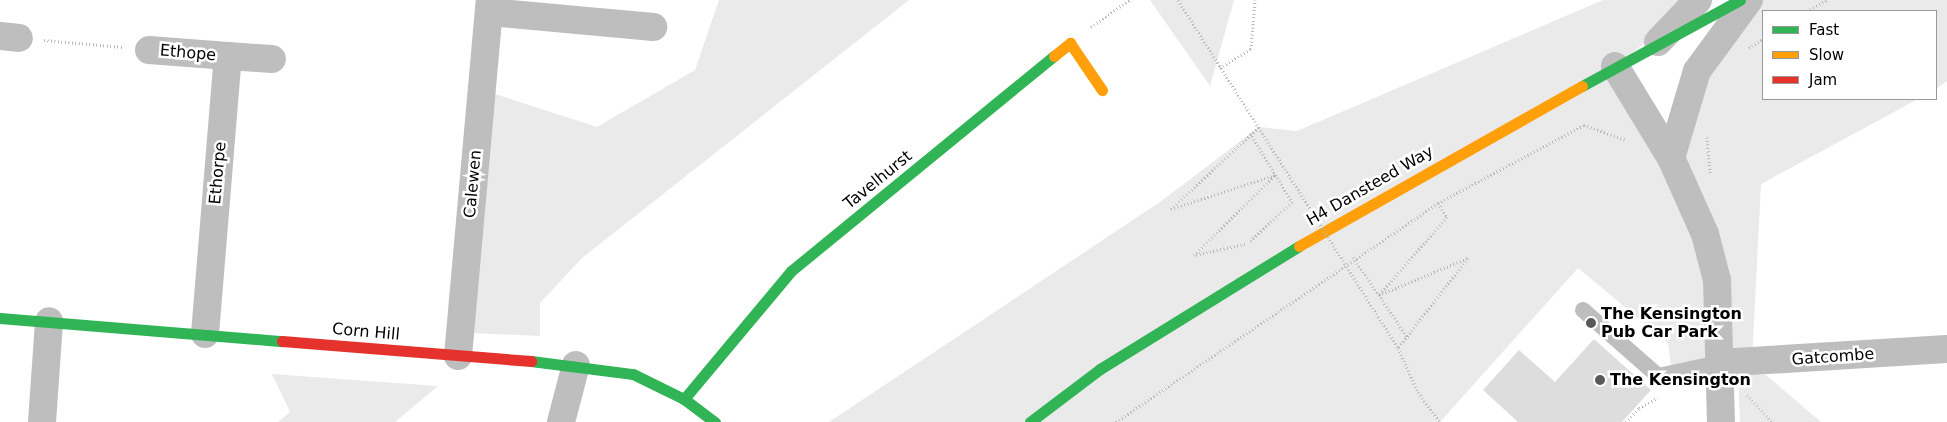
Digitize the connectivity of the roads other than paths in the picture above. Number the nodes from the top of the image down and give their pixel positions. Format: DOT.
graph roads {
  1 [pos="1698,0"];
  2 [pos="1740,0"];
  3 [pos="1749,0"];
  4 [pos="489,6"];
  5 [pos="653,27"];
  6 [pos="1657,43"];
  7 [pos="148,50"];
  8 [pos="228,56"];
  9 [pos="272,59"];
  10 [pos="1616,66"];
  11 [pos="1102,90"];
  12 [pos="1671,158"];
  13 [pos="1583,310"];
  14 [pos="0,318"];
  15 [pos="50,321"];
  16 [pos="205,334"];
  17 [pos="1947,349"];
  18 [pos="458,356"];
  19 [pos="1719,363"];
  20 [pos="576,365"];
  21 [pos="684,398"];
  22 [pos="42,422"];
  23 [pos="561,422"];
  24 [pos="715,422"];
  25 [pos="1030,422"];
  26 [pos="1721,422"];
  1 -- 6 [label="street"];
  2 -- 6 [label="street, H4 Dansteed Way"];
  3 -- 12 [label="street"];
  4 -- 5 [label="street, Calewen"];
  4 -- 18 [label="street, Calewen"];
  6 -- 10 [label="street, H4 Dansteed Way"];
  7 -- 8 [label="street, Ethope"];
  8 -- 9 [label="street"];
  8 -- 16 [label="street, Ethorpe"];
  10 -- 12 [label="street"];
  10 -- 25 [label="street, H4 Dansteed Way"];
  11 -- 21 [label="street, Tavelhurst"];
  12 -- 19 [label="street"];
  13 -- 19 [label="lane"];
  14 -- 15 [label="street, Corn Hill"];
  15 -- 16 [label="street, Corn Hill"];
  15 -- 22 [label="street"];
  16 -- 18 [label="street, Corn Hill"];
  17 -- 19 [label="street, Gatcombe"];
  18 -- 20 [label="street, Corn Hill"];
  19 -- 26 [label="street"];
  20 -- 21 [label="street, Corn Hill"];
  20 -- 23 [label="street"];
  21 -- 24 [label="street, Corn Hill"];
}
